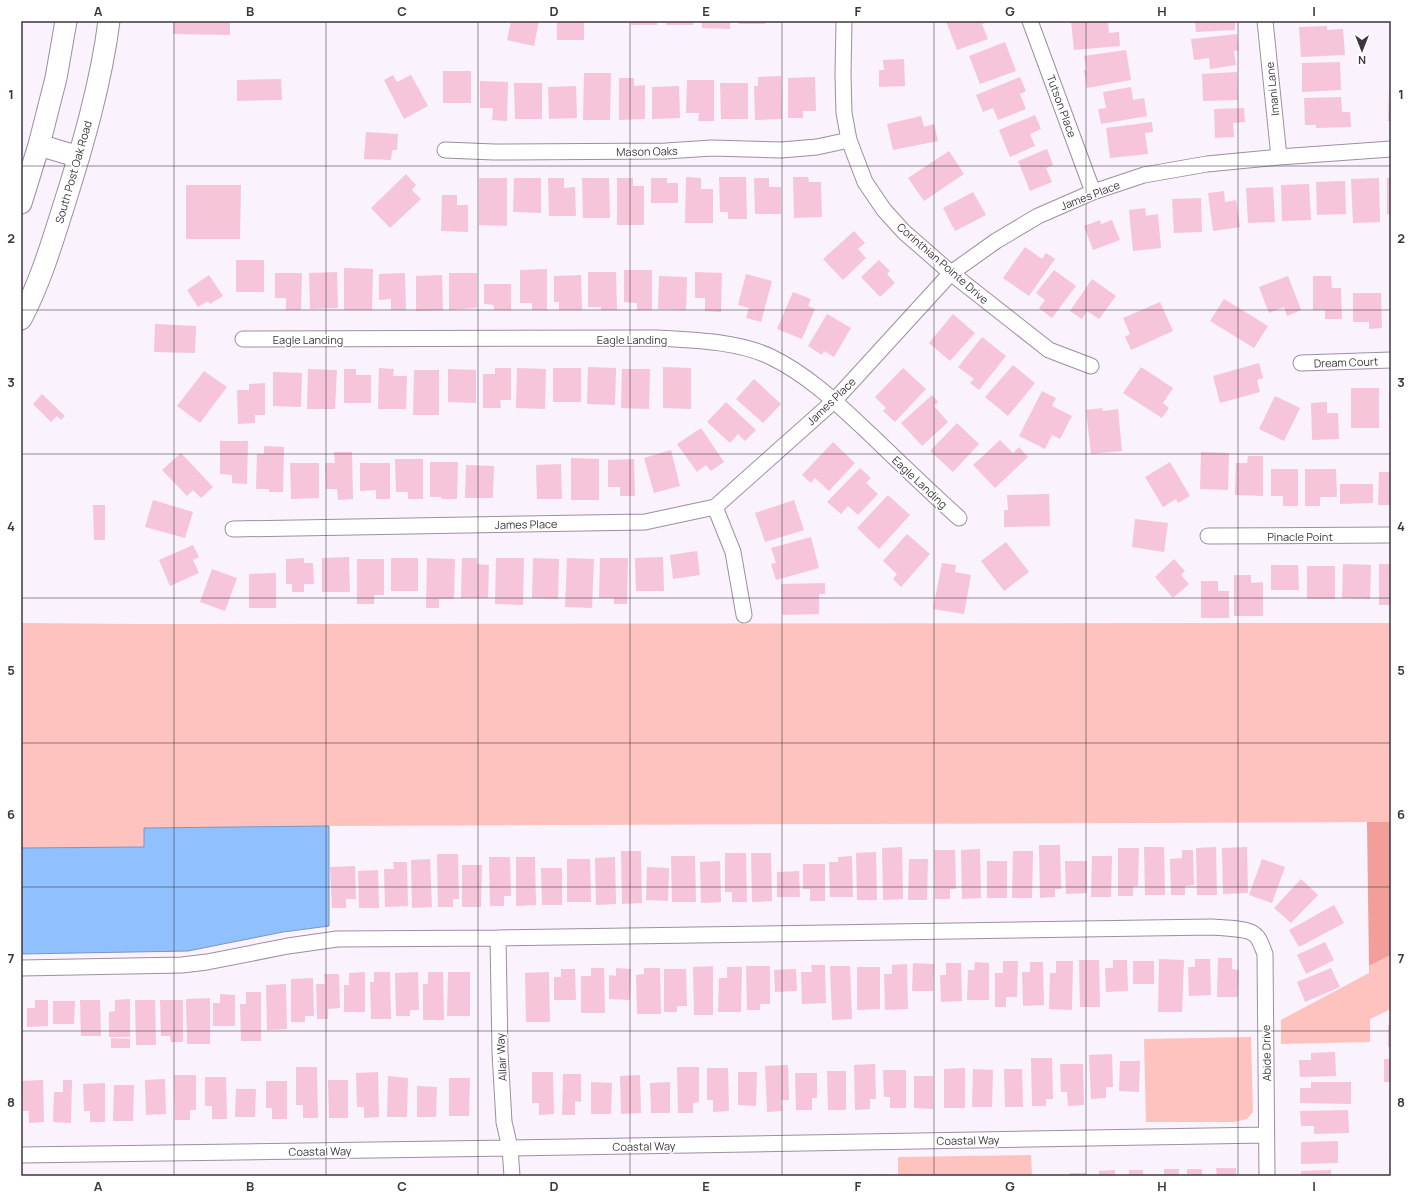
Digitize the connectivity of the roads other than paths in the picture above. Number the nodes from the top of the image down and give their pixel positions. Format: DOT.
graph roads {
  1 [pos="66,21"];
  2 [pos="109,21"];
  3 [pos="844,21"];
  4 [pos="1030,21"];
  5 [pos="1265,21"];
  6 [pos="849,140"];
  7 [pos="39,145"];
  8 [pos="1391,149"];
  9 [pos="445,150"];
  10 [pos="79,157"];
  11 [pos="1279,157"];
  12 [pos="1093,192"];
  13 [pos="21,203"];
  14 [pos="951,273"];
  15 [pos="21,319"];
  16 [pos="242,339"];
  17 [pos="1391,360"];
  18 [pos="1301,363"];
  19 [pos="1091,366"];
  20 [pos="834,401"];
  21 [pos="715,507"];
  22 [pos="959,518"];
  23 [pos="233,529"];
  24 [pos="1391,535"];
  25 [pos="1208,536"];
  26 [pos="744,615"];
  27 [pos="498,938"];
  28 [pos="21,968"];
  29 [pos="1266,1135"];
  30 [pos="510,1148"];
  31 [pos="21,1155"];
  32 [pos="512,1176"];
  33 [pos="1267,1176"];
  1 -- 7 [label="main road"];
  2 -- 10 [label="main road, South Post Oak Road"];
  3 -- 6 [label="street, Corinthian Pointe Drive"];
  4 -- 12 [label="street, Tutson Place"];
  5 -- 11 [label="street, Imani Lane"];
  6 -- 9 [label="street, Mason Oaks"];
  6 -- 14 [label="street, Corinthian Pointe Drive"];
  7 -- 10 [label="main road"];
  7 -- 13 [label="main road"];
  8 -- 11 [label="street, James Place"];
  10 -- 15 [label="main road, South Post Oak Road"];
  11 -- 12 [label="street, James Place"];
  12 -- 14 [label="street, James Place"];
  14 -- 19 [label="street, Corinthian Pointe Drive"];
  14 -- 20 [label="street, James Place"];
  16 -- 20 [label="street, Eagle Landing"];
  17 -- 18 [label="street, Dream Court"];
  20 -- 21 [label="street, James Place"];
  20 -- 22 [label="street, Eagle Landing"];
  21 -- 23 [label="street, James Place"];
  21 -- 26 [label="street"];
  24 -- 25 [label="street, Pinacle Point"];
  27 -- 28 [label="street"];
  27 -- 29 [label="street, Abide Drive"];
  27 -- 30 [label="street, Allair Way"];
  29 -- 30 [label="street, Coastal Way"];
  29 -- 33 [label="street, Abide Drive"];
  30 -- 31 [label="street, Coastal Way"];
  30 -- 32 [label="street, Allair Way"];
}
